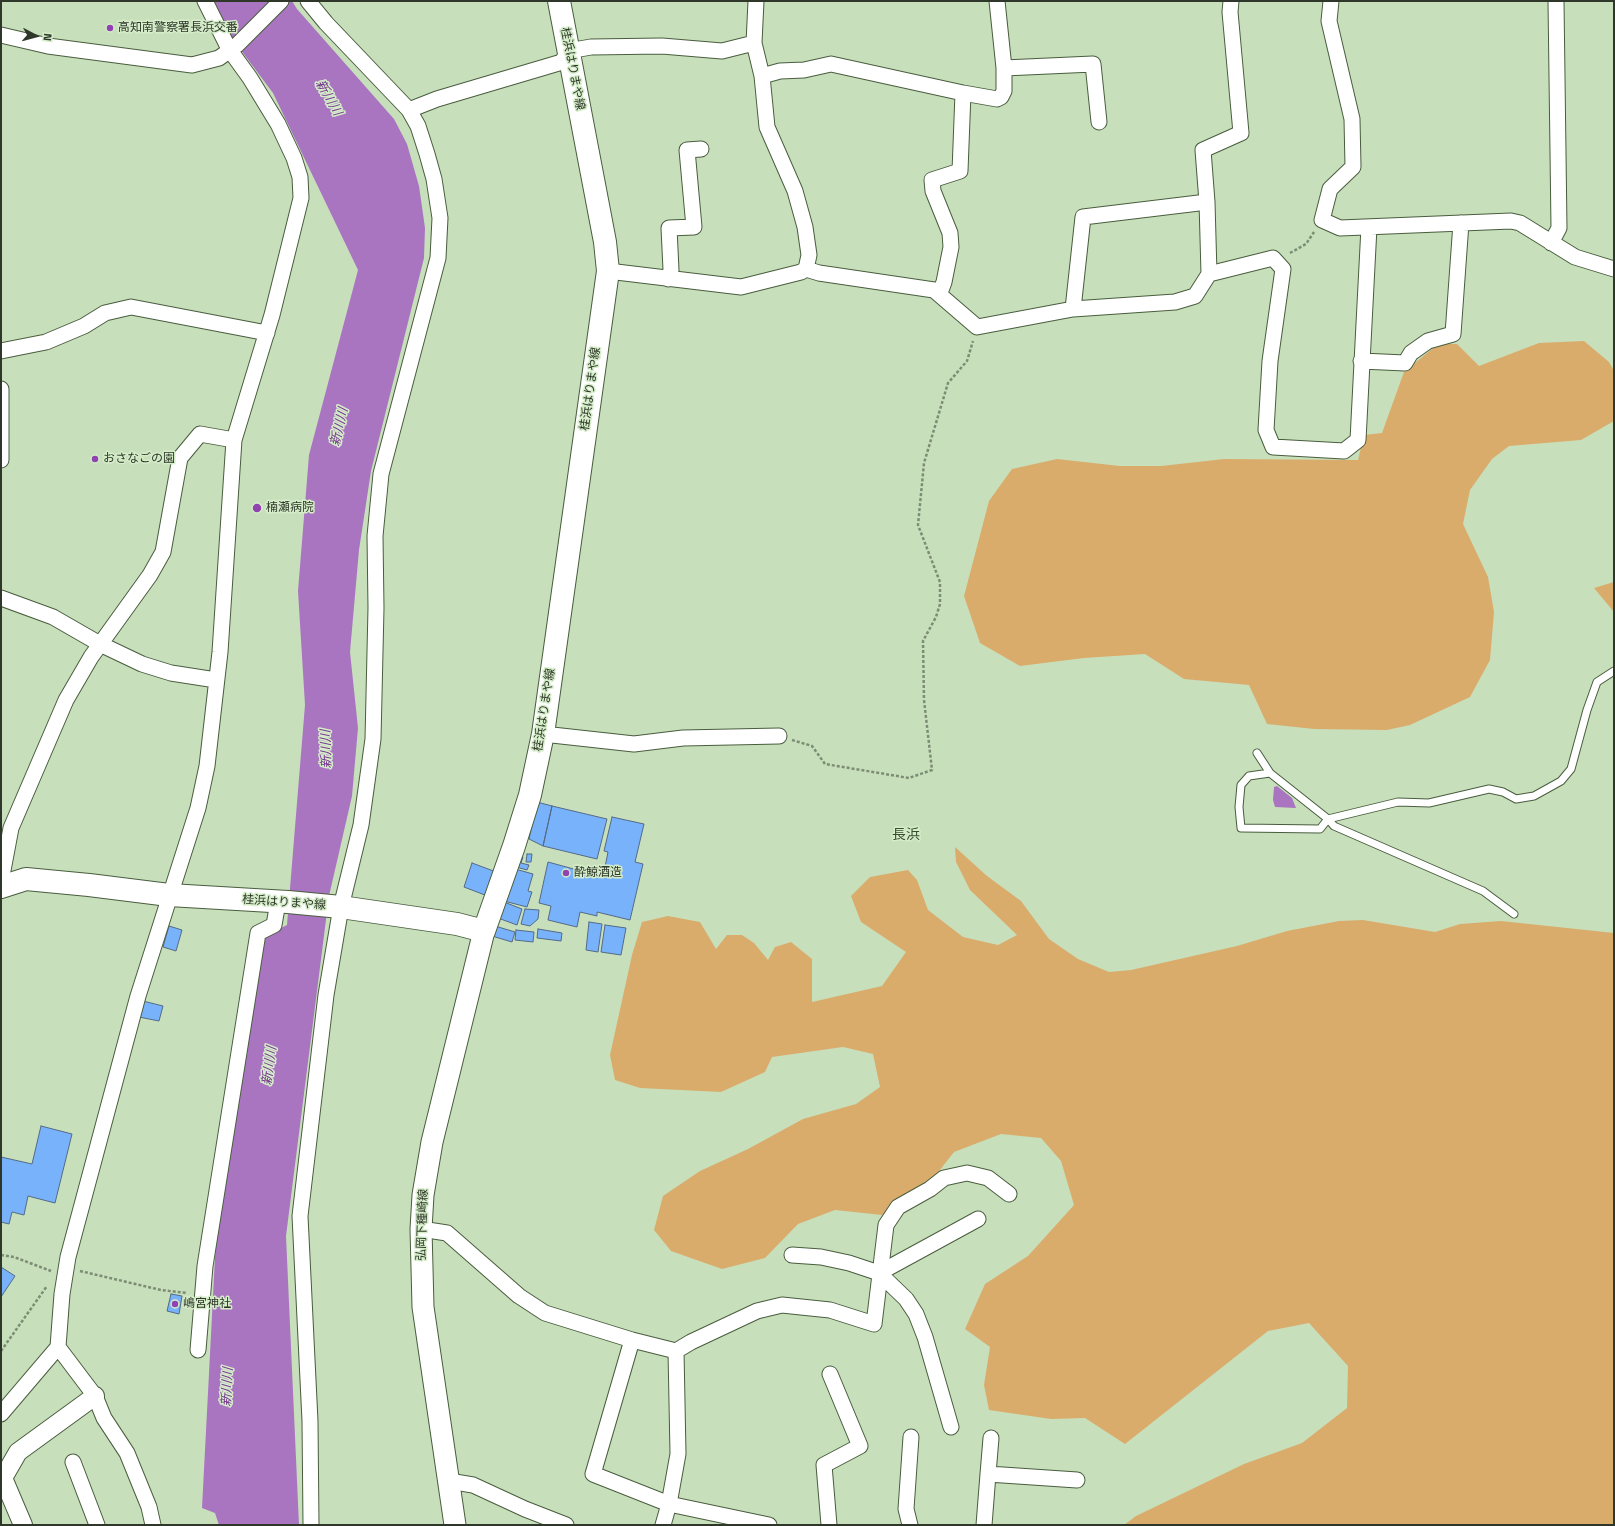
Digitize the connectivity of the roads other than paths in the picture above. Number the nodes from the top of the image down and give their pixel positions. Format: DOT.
graph roads {
  1 [pos="205,1"];
  2 [pos="280,1"];
  3 [pos="308,1"];
  4 [pos="559,1"];
  5 [pos="756,1"];
  6 [pos="998,1"];
  7 [pos="1231,1"];
  8 [pos="1331,1"];
  9 [pos="1556,1"];
  10 [pos="1,35"];
  11 [pos="754,43"];
  12 [pos="233,47"];
  13 [pos="568,51"];
  14 [pos="1004,68"];
  15 [pos="762,76"];
  16 [pos="962,93"];
  17 [pos="409,110"];
  18 [pos="1099,122"];
  19 [pos="701,149"];
  20 [pos="1207,202"];
  21 [pos="1461,223"];
  22 [pos="1369,227"];
  23 [pos="1551,243"];
  24 [pos="806,269"];
  25 [pos="1614,269"];
  26 [pos="608,270"];
  27 [pos="1209,274"];
  28 [pos="668,279"];
  29 [pos="934,290"];
  30 [pos="1073,309"];
  31 [pos="267,333"];
  32 [pos="1,351"];
  33 [pos="1361,361"];
  34 [pos="1,389"];
  35 [pos="234,440"];
  36 [pos="1,460"];
  37 [pos="1,598"];
  38 [pos="100,644"];
  39 [pos="1614,671"];
  40 [pos="216,680"];
  41 [pos="543,734"];
  42 [pos="778,736"];
  43 [pos="1258,752"];
  44 [pos="1270,773"];
  45 [pos="1328,819"];
  46 [pos="1,881"];
  47 [pos="1,887"];
  48 [pos="169,895"];
  49 [pos="283,902"];
  50 [pos="337,907"];
  51 [pos="1514,914"];
  52 [pos="484,931"];
  53 [pos="1009,1194"];
  54 [pos="978,1219"];
  55 [pos="421,1229"];
  56 [pos="792,1255"];
  57 [pos="879,1273"];
  58 [pos="632,1340"];
  59 [pos="58,1347"];
  60 [pos="198,1350"];
  61 [pos="676,1351"];
  62 [pos="830,1374"];
  63 [pos="95,1396"];
  64 [pos="1,1414"];
  65 [pos="951,1427"];
  66 [pos="911,1437"];
  67 [pos="991,1438"];
  68 [pos="73,1462"];
  69 [pos="988,1474"];
  70 [pos="1077,1480"];
  71 [pos="449,1481"];
  72 [pos="669,1504"];
  73 [pos="23,1525"];
  74 [pos="97,1525"];
  75 [pos="153,1525"];
  76 [pos="312,1525"];
  77 [pos="455,1525"];
  78 [pos="566,1525"];
  79 [pos="663,1525"];
  80 [pos="769,1525"];
  81 [pos="829,1525"];
  82 [pos="910,1525"];
  83 [pos="984,1525"];
  1 -- 12 [label="street"];
  2 -- 12 [label="street"];
  3 -- 17 [label="street"];
  4 -- 13 [label="main road, 桂浜はりまや線"];
  5 -- 11 [label="street"];
  6 -- 14 [label="street"];
  7 -- 20 [label="street"];
  8 -- 22 [label="street"];
  9 -- 23 [label="street"];
  10 -- 12 [label="street"];
  11 -- 13 [label="street"];
  11 -- 15 [label="street"];
  12 -- 31 [label="street"];
  13 -- 17 [label="street"];
  13 -- 26 [label="main road, 桂浜はりまや線"];
  14 -- 16 [label="street"];
  14 -- 18 [label="street"];
  15 -- 16 [label="street"];
  15 -- 24 [label="street"];
  16 -- 29 [label="street"];
  17 -- 50 [label="street"];
  19 -- 28 [label="street"];
  20 -- 27 [label="street"];
  20 -- 30 [label="street"];
  21 -- 22 [label="street"];
  21 -- 23 [label="street"];
  21 -- 33 [label="street"];
  22 -- 33 [label="street"];
  23 -- 25 [label="street"];
  24 -- 28 [label="street"];
  24 -- 29 [label="street"];
  26 -- 28 [label="street"];
  26 -- 41 [label="main road, 桂浜はりまや線"];
  27 -- 30 [label="street"];
  27 -- 33 [label="street"];
  29 -- 30 [label="street"];
  31 -- 32 [label="street"];
  31 -- 35 [label="street"];
  34 -- 36 [label="street"];
  35 -- 38 [label="street"];
  35 -- 40 [label="street"];
  37 -- 38 [label="street"];
  38 -- 40 [label="street"];
  38 -- 46 [label="street"];
  39 -- 45 [label="lane"];
  40 -- 48 [label="street"];
  41 -- 42 [label="street"];
  41 -- 52 [label="main road, 桂浜はりまや線"];
  43 -- 44 [label="lane"];
  44 -- 45 [label="lane"];
  44 -- 45 [label="lane"];
  45 -- 51 [label="lane"];
  47 -- 48 [label="main road, 桂浜はりまや線"];
  48 -- 49 [label="main road, 桂浜はりまや線"];
  48 -- 59 [label="street"];
  49 -- 50 [label="main road, 桂浜はりまや線"];
  49 -- 60 [label="street"];
  50 -- 52 [label="main road, 桂浜はりまや線"];
  50 -- 76 [label="street"];
  52 -- 55 [label="main road, 弘岡下種崎線"];
  53 -- 57 [label="street"];
  54 -- 57 [label="street"];
  55 -- 58 [label="street"];
  55 -- 71 [label="main road, 弘岡下種崎線"];
  56 -- 57 [label="street"];
  57 -- 61 [label="street"];
  57 -- 65 [label="street"];
  58 -- 61 [label="street"];
  58 -- 72 [label="street"];
  59 -- 63 [label="street"];
  59 -- 64 [label="street"];
  61 -- 72 [label="street"];
  62 -- 81 [label="street"];
  63 -- 73 [label="street"];
  63 -- 75 [label="street"];
  66 -- 82 [label="street"];
  67 -- 69 [label="street"];
  68 -- 74 [label="street"];
  69 -- 70 [label="street"];
  69 -- 83 [label="street"];
  71 -- 77 [label="main road, 弘岡下種崎線"];
  71 -- 78 [label="street"];
  72 -- 79 [label="street"];
  72 -- 80 [label="street"];
}
